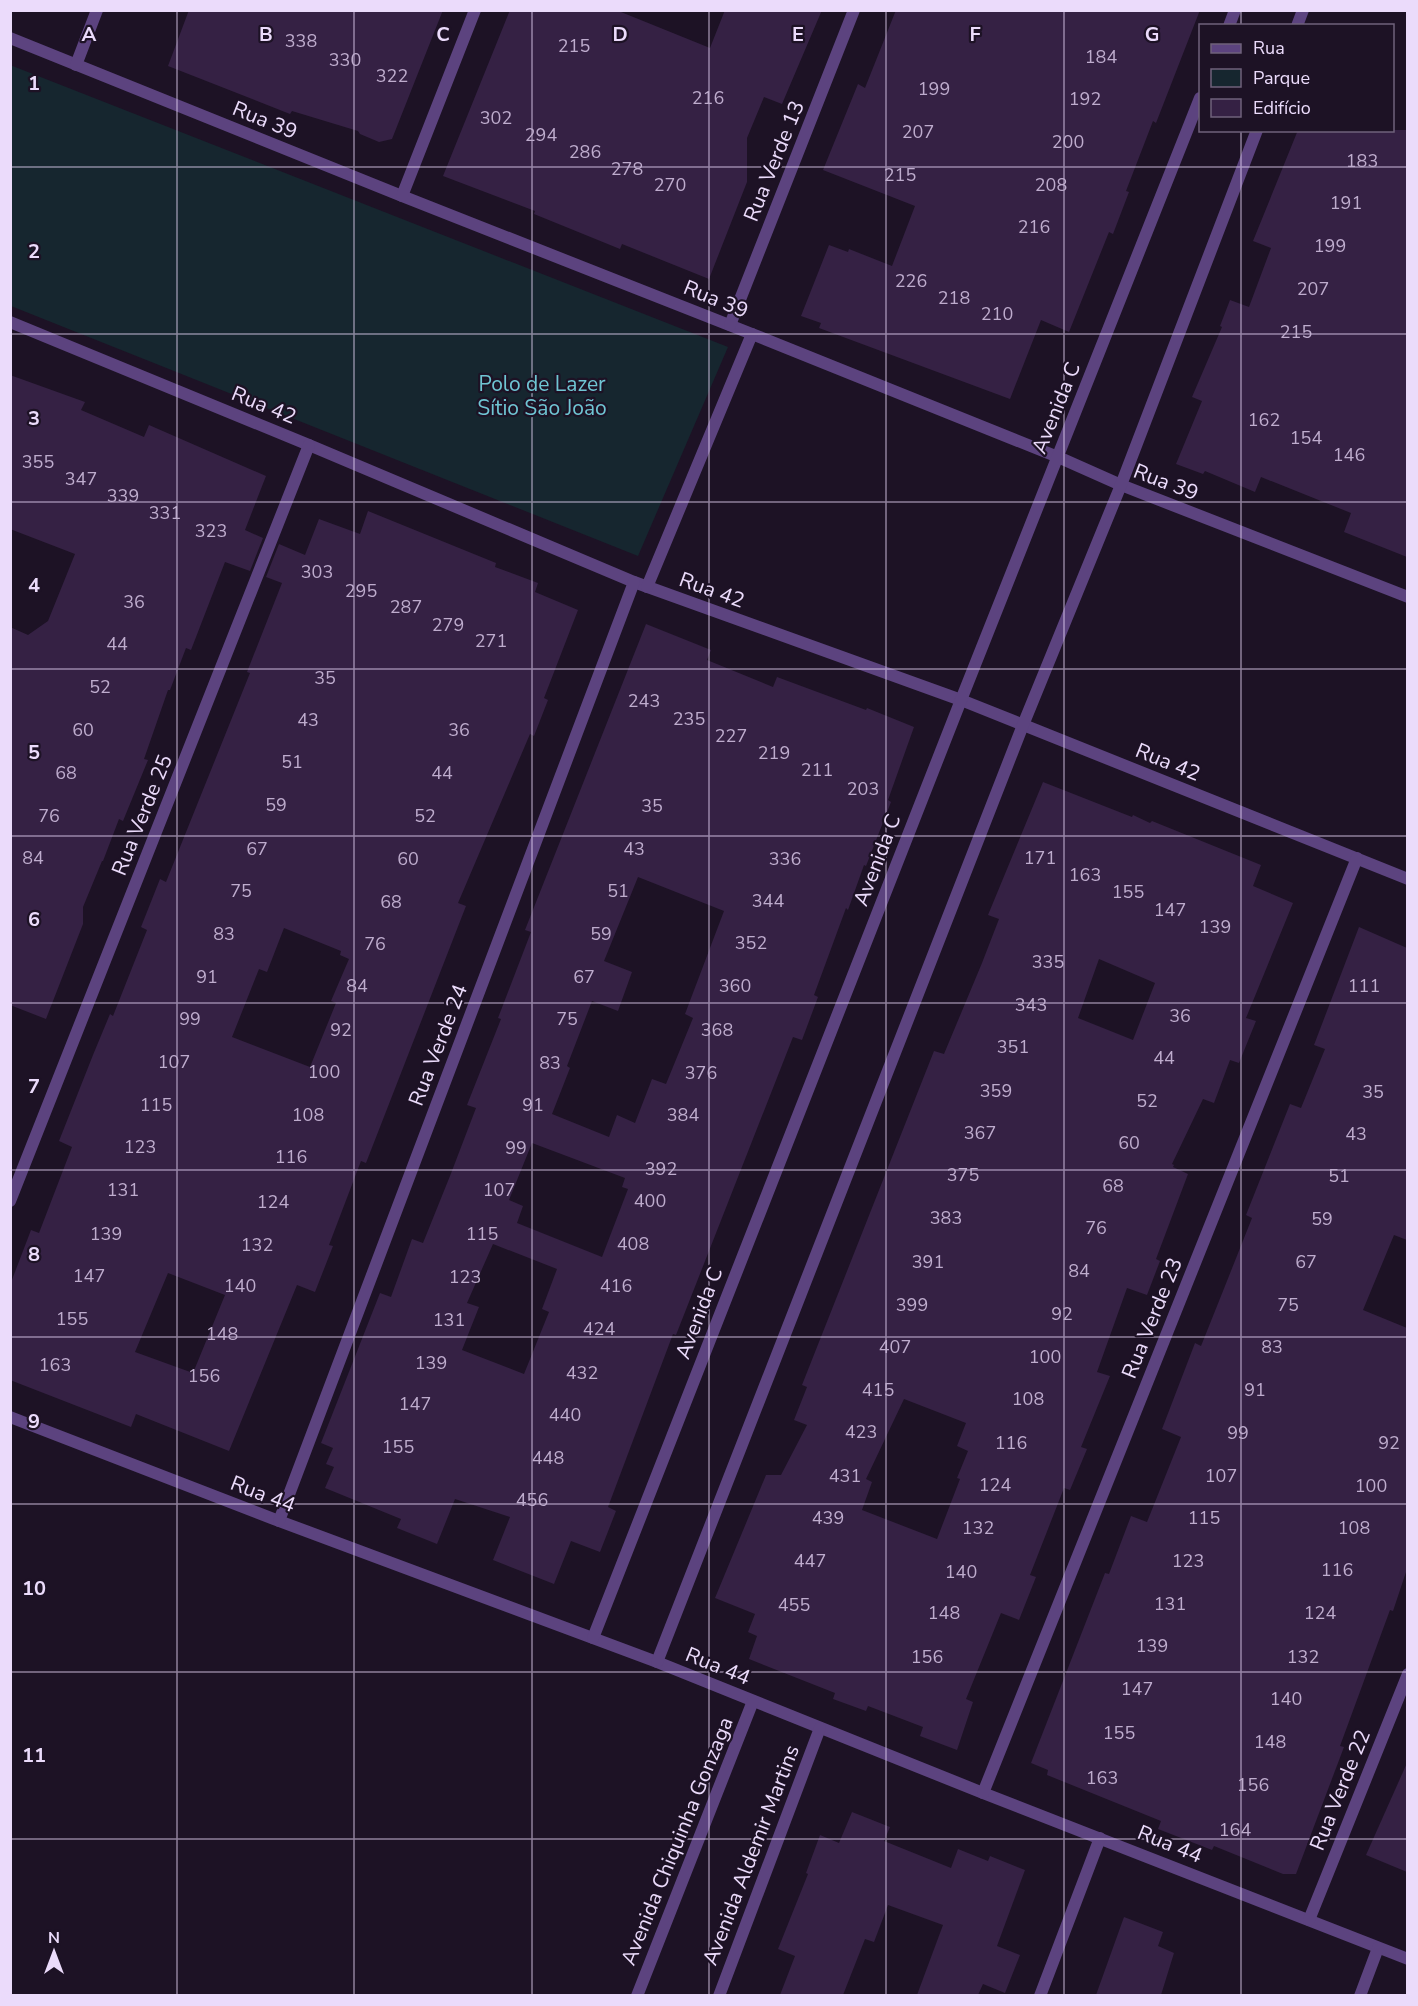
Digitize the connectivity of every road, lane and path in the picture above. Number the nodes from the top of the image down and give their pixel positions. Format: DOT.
graph roads {
  1 [pos="97,10"];
  2 [pos="475,10"];
  3 [pos="854,10"];
  4 [pos="10,38"];
  5 [pos="76,65"];
  6 [pos="1199,101"];
  7 [pos="1256,132"];
  8 [pos="402,196"];
  9 [pos="10,322"];
  10 [pos="730,325"];
  11 [pos="752,334"];
  12 [pos="309,445"];
  13 [pos="1058,457"];
  14 [pos="1120,485"];
  15 [pos="634,582"];
  16 [pos="647,587"];
  17 [pos="1407,597"];
  18 [pos="961,700"];
  19 [pos="1023,725"];
  20 [pos="1357,858"];
  21 [pos="1407,879"];
  22 [pos="10,1200"];
  23 [pos="10,1417"];
  24 [pos="279,1521"];
  25 [pos="593,1638"];
  26 [pos="657,1662"];
  27 [pos="1407,1674"];
  28 [pos="753,1701"];
  29 [pos="820,1728"];
  30 [pos="983,1793"];
  31 [pos="1100,1838"];
  32 [pos="1309,1920"];
  33 [pos="1378,1948"];
  34 [pos="1407,1959"];
  35 [pos="637,1995"];
  36 [pos="719,1995"];
  37 [pos="1040,1995"];
  38 [pos="1360,1995"];
  1 -- 5 [label="street"];
  2 -- 8 [label="street"];
  3 -- 10 [label="street, Rua Verde 13"];
  4 -- 5 [label="street, Rua 39"];
  5 -- 8 [label="street, Rua 39"];
  6 -- 13 [label="street, Avenida C"];
  7 -- 14 [label="street"];
  8 -- 10 [label="street, Rua 39"];
  9 -- 12 [label="street, Rua 42"];
  10 -- 11 [label="street, Rua 39"];
  11 -- 13 [label="street, Rua 39"];
  11 -- 16 [label="street"];
  12 -- 15 [label="street, Rua 42"];
  12 -- 22 [label="street, Rua Verde 25"];
  13 -- 14 [label="street, Rua 39"];
  13 -- 18 [label="street, Avenida C"];
  14 -- 17 [label="street, Rua 39"];
  14 -- 19 [label="street"];
  15 -- 16 [label="street, Rua 42"];
  15 -- 24 [label="street, Rua Verde 24"];
  16 -- 18 [label="street, Rua 42"];
  18 -- 19 [label="street, Rua 42"];
  18 -- 25 [label="street, Avenida C"];
  19 -- 20 [label="street, Rua 42"];
  19 -- 26 [label="street"];
  20 -- 21 [label="street, Rua 42"];
  20 -- 30 [label="street, Rua Verde 23"];
  23 -- 24 [label="street, Rua 44"];
  24 -- 25 [label="street, Rua 44"];
  25 -- 26 [label="street, Rua 44"];
  26 -- 28 [label="street, Rua 44"];
  27 -- 32 [label="street, Rua Verde 22"];
  28 -- 29 [label="street, Rua 44"];
  28 -- 35 [label="street, Avenida Chiquinha Gonzaga"];
  29 -- 30 [label="street, Rua 44"];
  29 -- 36 [label="street, Avenida Aldemir Martins"];
  30 -- 31 [label="street, Rua 44"];
  31 -- 32 [label="street, Rua 44"];
  31 -- 37 [label="street"];
  32 -- 33 [label="street, Rua 44"];
  33 -- 34 [label="street, Rua 44"];
  33 -- 38 [label="street"];
}
